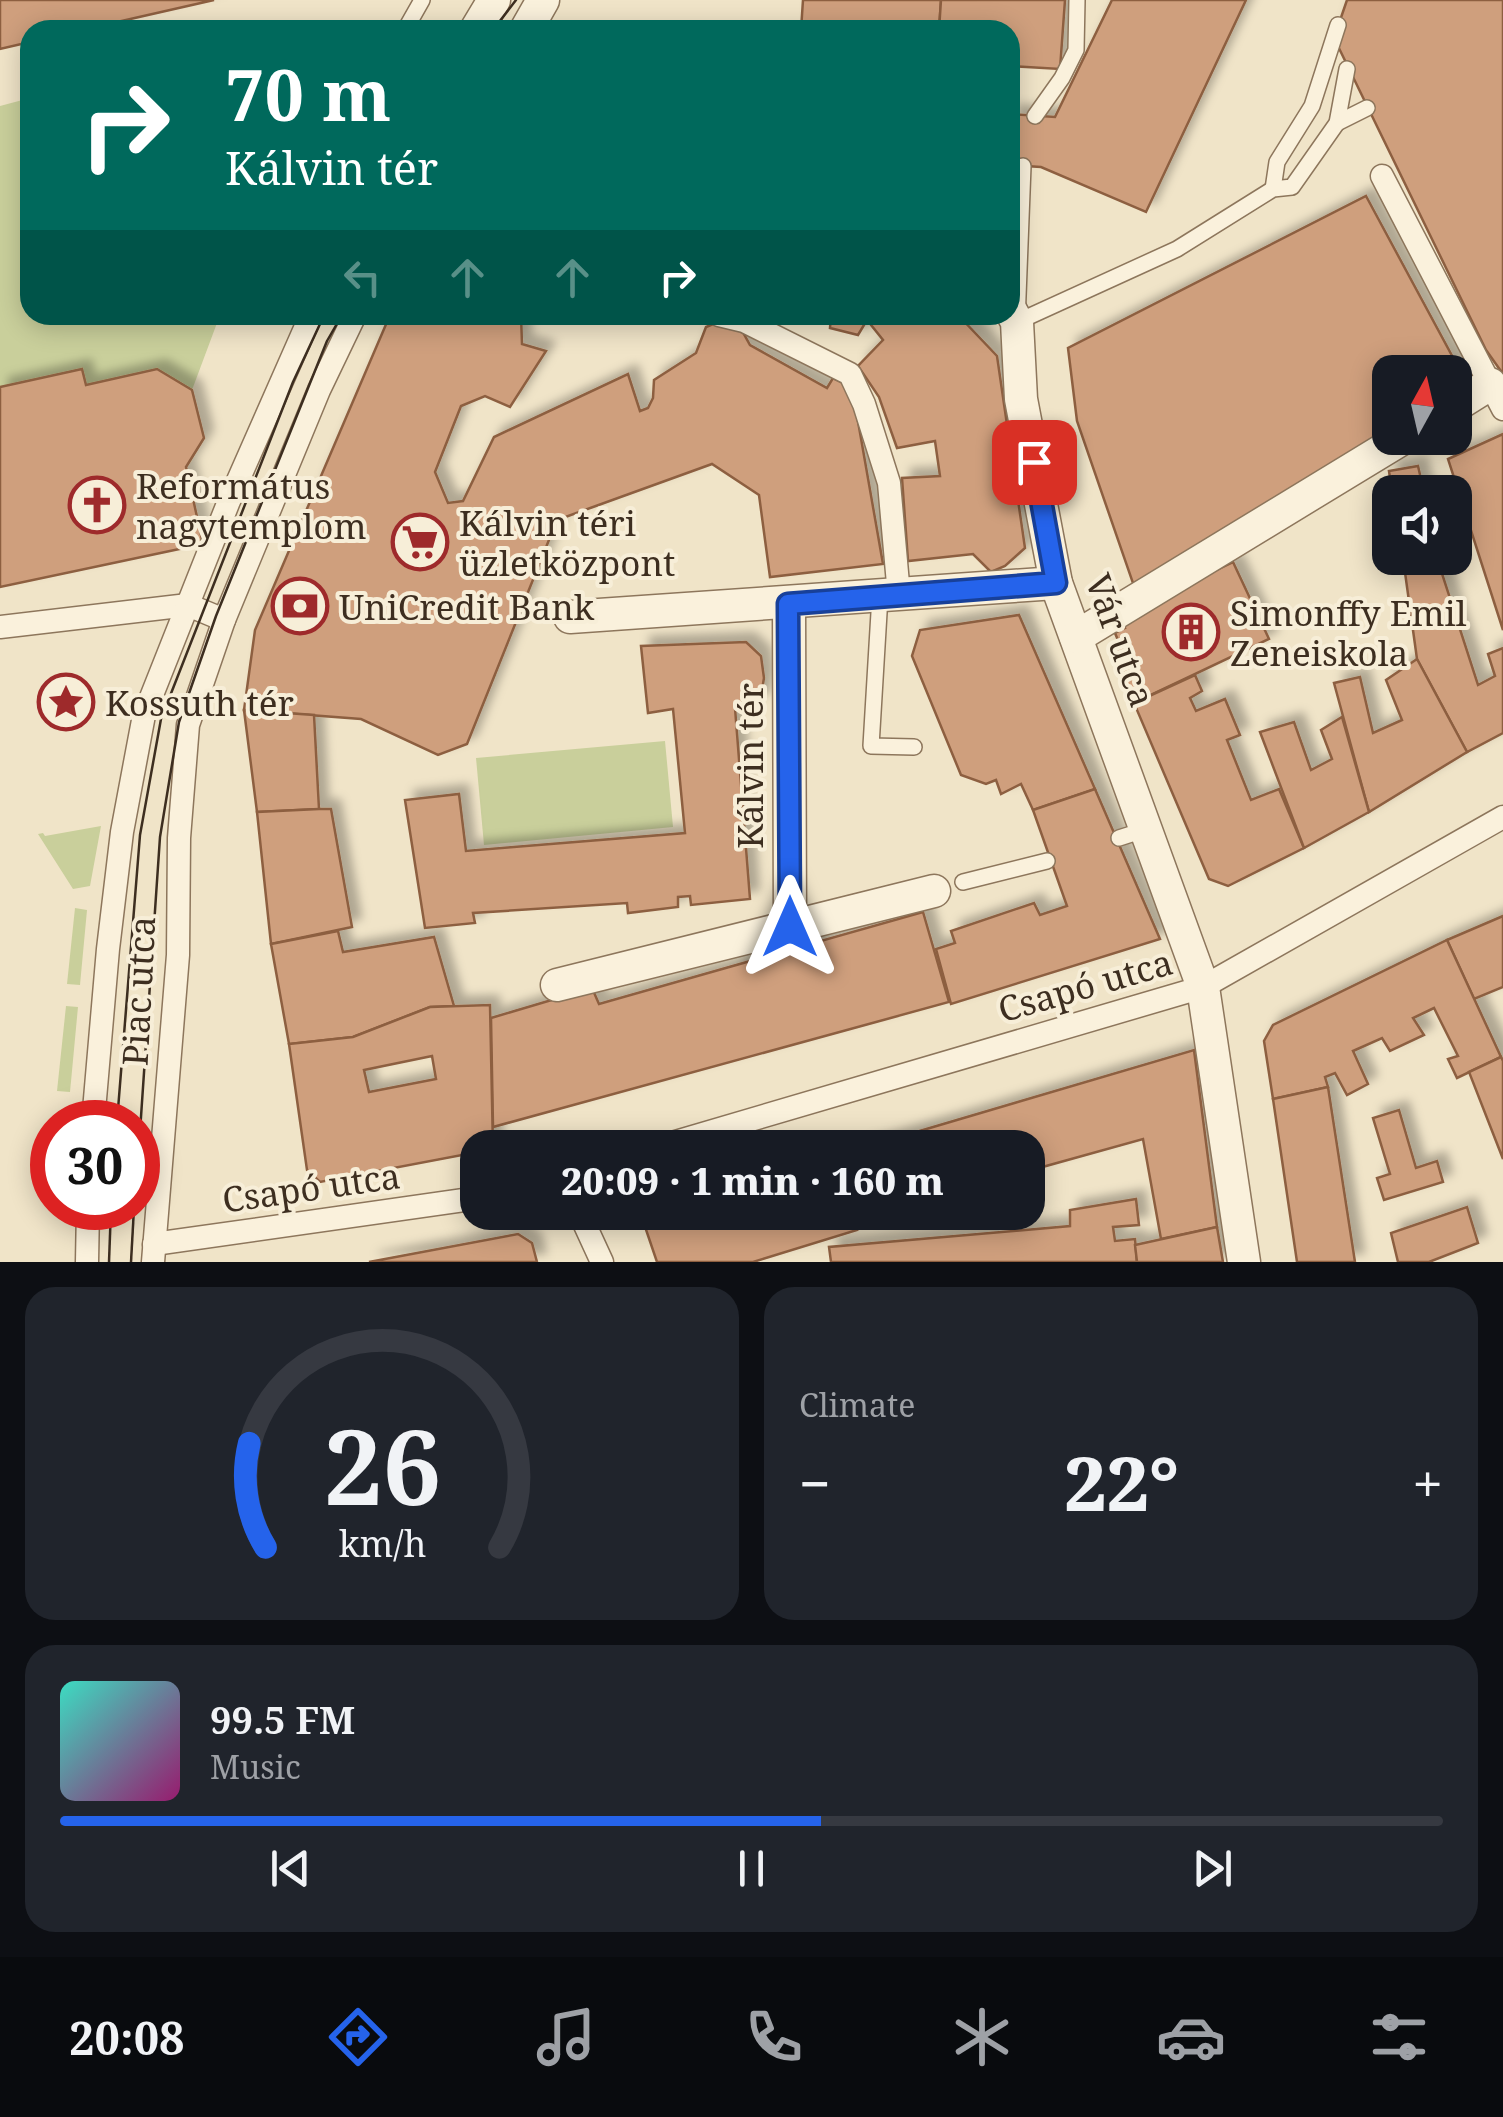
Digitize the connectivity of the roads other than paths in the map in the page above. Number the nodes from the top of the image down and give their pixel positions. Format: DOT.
graph roads {
  1 [pos="1077,0"];
  2 [pos="1338,26"];
  3 [pos="1348,69"];
  4 [pos="1367,108"];
  5 [pos="1034,116"];
  6 [pos="1336,123"];
  7 [pos="1023,166"];
  8 [pos="1382,176"];
  9 [pos="1274,189"];
  10 [pos="1020,216"];
  11 [pos="1020,314"];
  12 [pos="306,325"];
  13 [pos="350,325"];
  14 [pos="752,325"];
  15 [pos="1015,325"];
  16 [pos="1496,397"];
  17 [pos="1375,455"];
  18 [pos="1056,583"];
  19 [pos="889,595"];
  20 [pos="788,604"];
  21 [pos="188,605"];
  22 [pos="570,617"];
  23 [pos="224,620"];
  24 [pos="0,627"];
  25 [pos="1076,638"];
  26 [pos="914,747"];
  27 [pos="1503,816"];
  28 [pos="1047,860"];
  29 [pos="949,887"];
  30 [pos="790,927"];
  31 [pos="557,985"];
  32 [pos="1203,986"];
  33 [pos="96,1100"];
  34 [pos="717,1130"];
  35 [pos="460,1201"];
  36 [pos="88,1230"];
  37 [pos="587,1230"];
  38 [pos="154,1253"];
  39 [pos="88,1262"];
  40 [pos="602,1262"];
  41 [pos="1244,1262"];
  1 -- 5 [label="lane"];
  2 -- 9 [label="lane"];
  3 -- 6 [label="lane"];
  4 -- 6 [label="lane"];
  6 -- 9 [label="lane"];
  7 -- 10 [label="lane"];
  8 -- 16 [label="street"];
  9 -- 11 [label="lane"];
  12 -- 21 [label="street"];
  13 -- 23 [label="street"];
  14 -- 19 [label="street"];
  15 -- 18 [label="street, Vár utca"];
  17 -- 25 [label="street"];
  18 -- 19 [label="street"];
  18 -- 25 [label="street, Vár utca"];
  19 -- 20 [label="street"];
  19 -- 26 [label="lane"];
  20 -- 22 [label="street"];
  20 -- 30 [label="street, Kálvin tér"];
  21 -- 23 [label="street"];
  21 -- 24 [label="street"];
  21 -- 33 [label="street, Piac utca"];
  23 -- 38 [label="street, Piac utca"];
  25 -- 32 [label="street, Vár utca"];
  27 -- 32 [label="street, Csapó utca"];
  28 -- 29 [label="lane"];
  29 -- 30 [label="street"];
  30 -- 31 [label="street"];
  32 -- 34 [label="street, Csapó utca"];
  32 -- 41 [label="street, Vár utca"];
  35 -- 38 [label="street, Csapó utca"];
  36 -- 39 [label="street"];
  37 -- 40 [label="street"];
}
